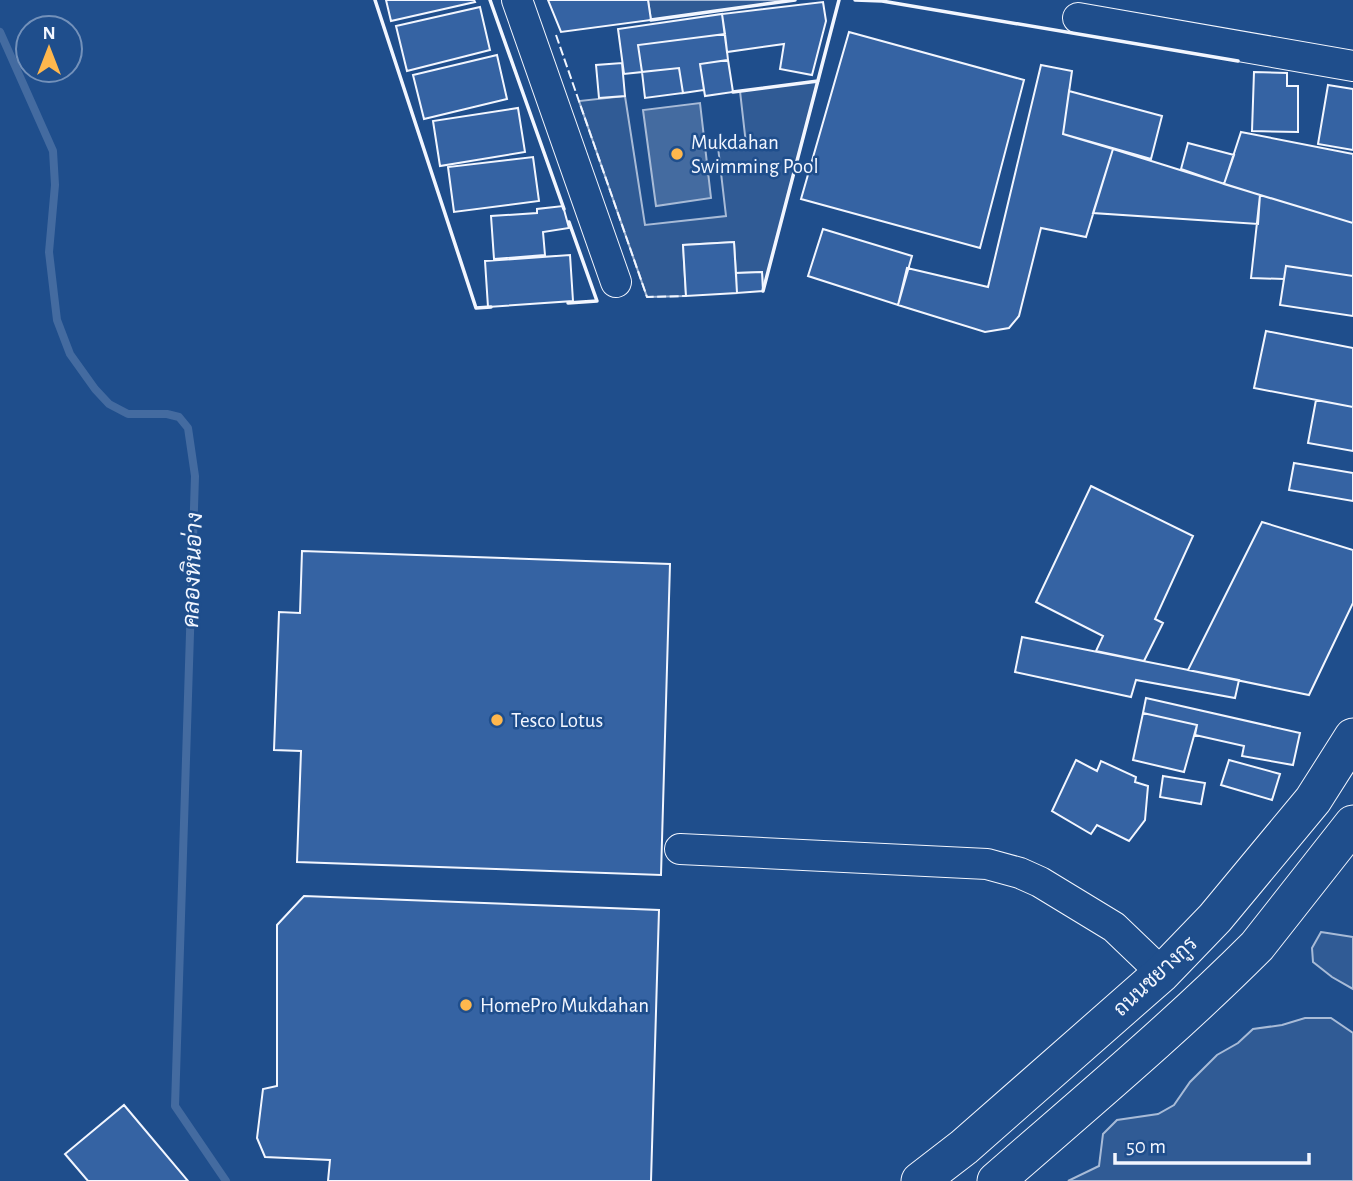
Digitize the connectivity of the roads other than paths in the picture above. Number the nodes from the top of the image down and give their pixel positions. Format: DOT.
graph roads {
  1 [pos="517,0"];
  2 [pos="1078,18"];
  3 [pos="1353,66"];
  4 [pos="616,282"];
  5 [pos="1353,737"];
  6 [pos="1353,824"];
  7 [pos="680,849"];
  8 [pos="1163,973"];
  9 [pos="964,1147"];
  10 [pos="920,1181"];
  11 [pos="995,1181"];
  1 -- 4 [label="street"];
  2 -- 3 [label="street"];
  5 -- 8 [label="main road, ถนนชยางกูร"];
  6 -- 11 [label="main road"];
  7 -- 8 [label="street"];
  8 -- 9 [label="main road, ถนนชยางกูร"];
  9 -- 10 [label="main road, ถนนชยางกูร"];
  9 -- 11 [label="main road"];
}
